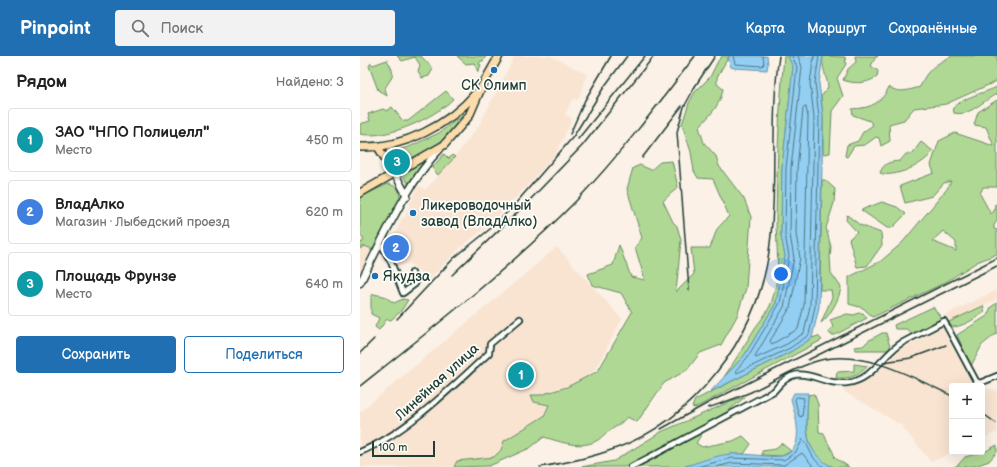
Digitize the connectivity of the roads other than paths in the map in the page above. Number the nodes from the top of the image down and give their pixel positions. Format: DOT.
graph roads {
  1 [pos="499,56"];
  2 [pos="482,86"];
  3 [pos="444,145"];
  4 [pos="360,147"];
  5 [pos="378,147"];
  6 [pos="395,174"];
  7 [pos="360,193"];
  8 [pos="407,196"];
  9 [pos="381,244"];
  10 [pos="412,273"];
  11 [pos="362,278"];
  12 [pos="360,283"];
  13 [pos="520,319"];
  14 [pos="997,376"];
  15 [pos="360,452"];
  16 [pos="631,467"];
  1 -- 2 [label="main road"];
  2 -- 3 [label="main road"];
  2 -- 5 [label="main road"];
  3 -- 6 [label="main road"];
  3 -- 8 [label="main road"];
  4 -- 5 [label="main road"];
  5 -- 6 [label="main road"];
  6 -- 7 [label="main road"];
  6 -- 8 [label="main road"];
  8 -- 9 [label="main road"];
  9 -- 10 [label="street"];
  9 -- 11 [label="main road"];
  11 -- 12 [label="main road"];
  13 -- 15 [label="street, Линейная улица"];
  14 -- 16 [label="street"];
}
